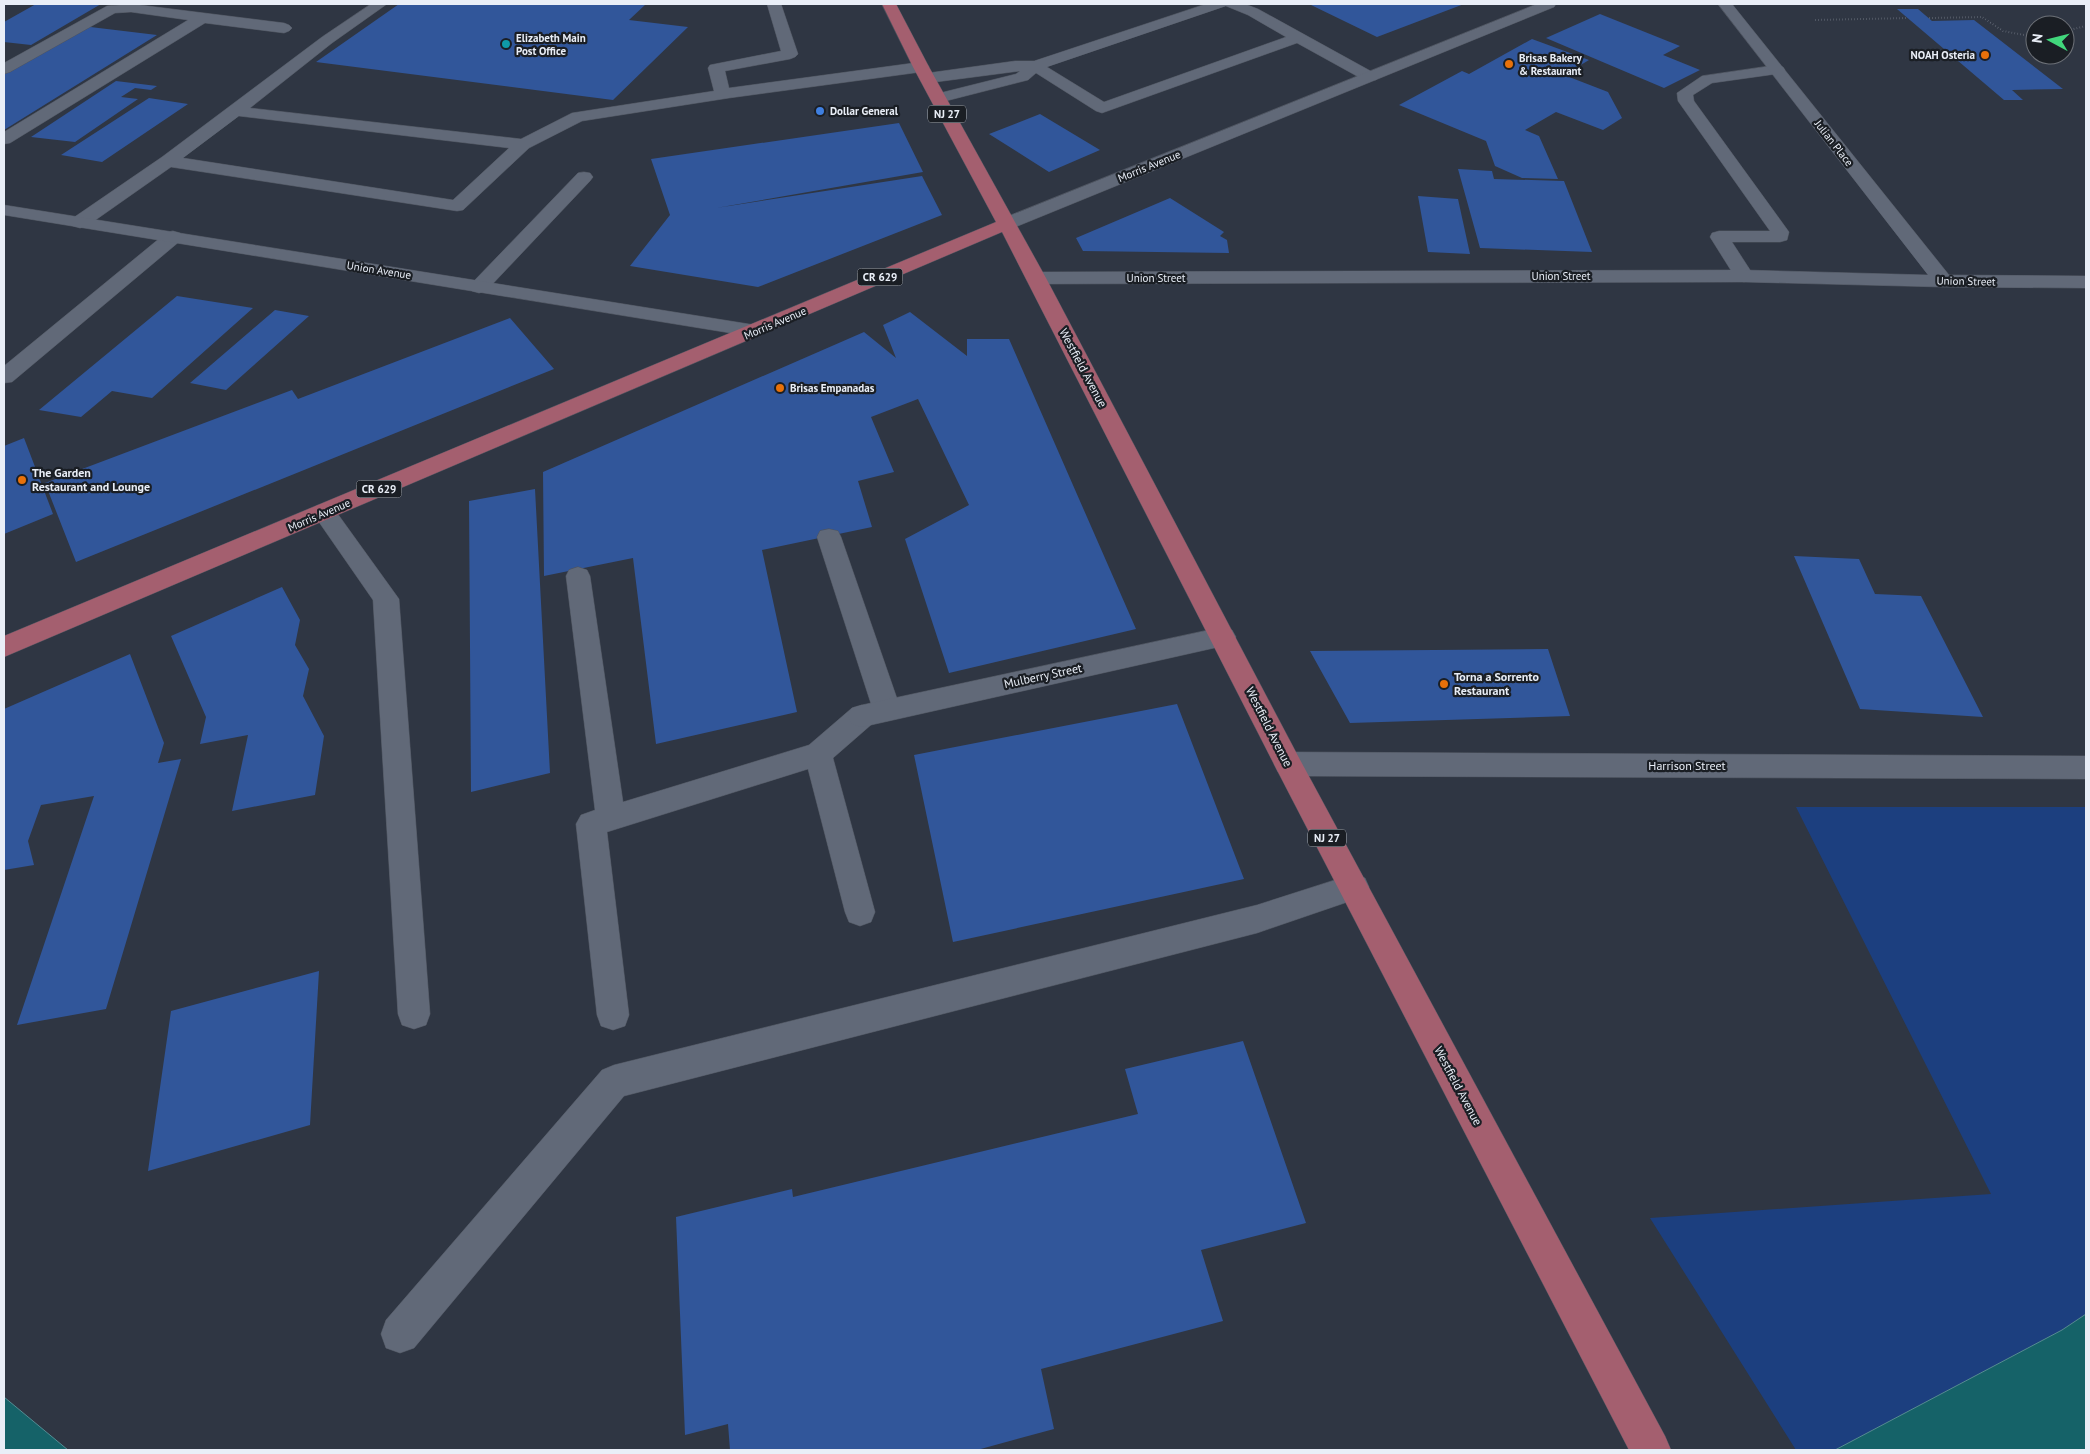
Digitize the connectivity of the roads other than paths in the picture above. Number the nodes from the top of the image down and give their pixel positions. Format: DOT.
graph roads {
  1 [pos="380,4"];
  2 [pos="774,4"];
  3 [pos="889,4"];
  4 [pos="1220,4"];
  5 [pos="1232,4"];
  6 [pos="1547,4"];
  7 [pos="1725,4"];
  8 [pos="202,18"];
  9 [pos="284,28"];
  10 [pos="1299,37"];
  11 [pos="1035,66"];
  12 [pos="4,69"];
  13 [pos="1777,70"];
  14 [pos="924,73"];
  15 [pos="1370,77"];
  16 [pos="723,94"];
  17 [pos="938,98"];
  18 [pos="236,111"];
  19 [pos="4,139"];
  20 [pos="523,144"];
  21 [pos="168,161"];
  22 [pos="584,177"];
  23 [pos="4,210"];
  24 [pos="80,222"];
  25 [pos="1006,224"];
  26 [pos="173,237"];
  27 [pos="1744,276"];
  28 [pos="1036,278"];
  29 [pos="1944,281"];
  30 [pos="2078,282"];
  31 [pos="479,287"];
  32 [pos="2086,301"];
  33 [pos="755,331"];
  34 [pos="4,377"];
  35 [pos="324,512"];
  36 [pos="829,537"];
  37 [pos="578,576"];
  38 [pos="1223,637"];
  39 [pos="4,647"];
  40 [pos="875,713"];
  41 [pos="818,754"];
  42 [pos="1288,764"];
  43 [pos="2086,768"];
  44 [pos="610,819"];
  45 [pos="1354,887"];
  46 [pos="860,912"];
  47 [pos="414,1014"];
  48 [pos="613,1015"];
  49 [pos="400,1334"];
  50 [pos="1651,1450"];
  1 -- 18 [label="street"];
  2 -- 16 [label="street"];
  3 -- 14 [label="main road, Westfield Avenue / NJ 27"];
  4 -- 11 [label="street"];
  5 -- 10 [label="street"];
  6 -- 15 [label="street, Morris Avenue"];
  7 -- 13 [label="street, Julian Place"];
  8 -- 9 [label="street"];
  8 -- 12 [label="street"];
  8 -- 19 [label="street"];
  10 -- 11 [label="street"];
  10 -- 15 [label="street"];
  11 -- 14 [label="street"];
  11 -- 17 [label="street"];
  13 -- 27 [label="street"];
  13 -- 29 [label="street, Julian Place"];
  14 -- 16 [label="street"];
  14 -- 17 [label="main road, Westfield Avenue / NJ 27"];
  15 -- 25 [label="street, Morris Avenue"];
  16 -- 20 [label="street"];
  17 -- 25 [label="main road, Westfield Avenue / NJ 27"];
  18 -- 20 [label="street"];
  18 -- 21 [label="street"];
  20 -- 21 [label="street"];
  21 -- 24 [label="street"];
  22 -- 31 [label="street"];
  23 -- 24 [label="street, Union Avenue"];
  24 -- 26 [label="street, Union Avenue"];
  25 -- 28 [label="main road, Westfield Avenue / NJ 27"];
  25 -- 33 [label="main road, Morris Avenue / CR 629"];
  26 -- 31 [label="street, Union Avenue"];
  26 -- 34 [label="street"];
  27 -- 28 [label="street, Union Street"];
  27 -- 29 [label="street, Union Street"];
  28 -- 38 [label="main road, Westfield Avenue / NJ 27"];
  29 -- 30 [label="street, Union Street"];
  30 -- 32 [label="street"];
  31 -- 33 [label="street, Union Avenue"];
  33 -- 35 [label="main road, Morris Avenue / CR 629"];
  35 -- 39 [label="main road, Morris Avenue / CR 629"];
  35 -- 47 [label="street"];
  36 -- 40 [label="street"];
  37 -- 44 [label="street"];
  38 -- 40 [label="street, Mulberry Street"];
  38 -- 42 [label="main road, Westfield Avenue / NJ 27"];
  40 -- 41 [label="street"];
  41 -- 44 [label="street"];
  41 -- 46 [label="street"];
  42 -- 43 [label="street, Harrison Street"];
  42 -- 45 [label="main road, Westfield Avenue / NJ 27"];
  44 -- 48 [label="street"];
  45 -- 49 [label="street"];
  45 -- 50 [label="main road, Westfield Avenue / NJ 27"];
}
